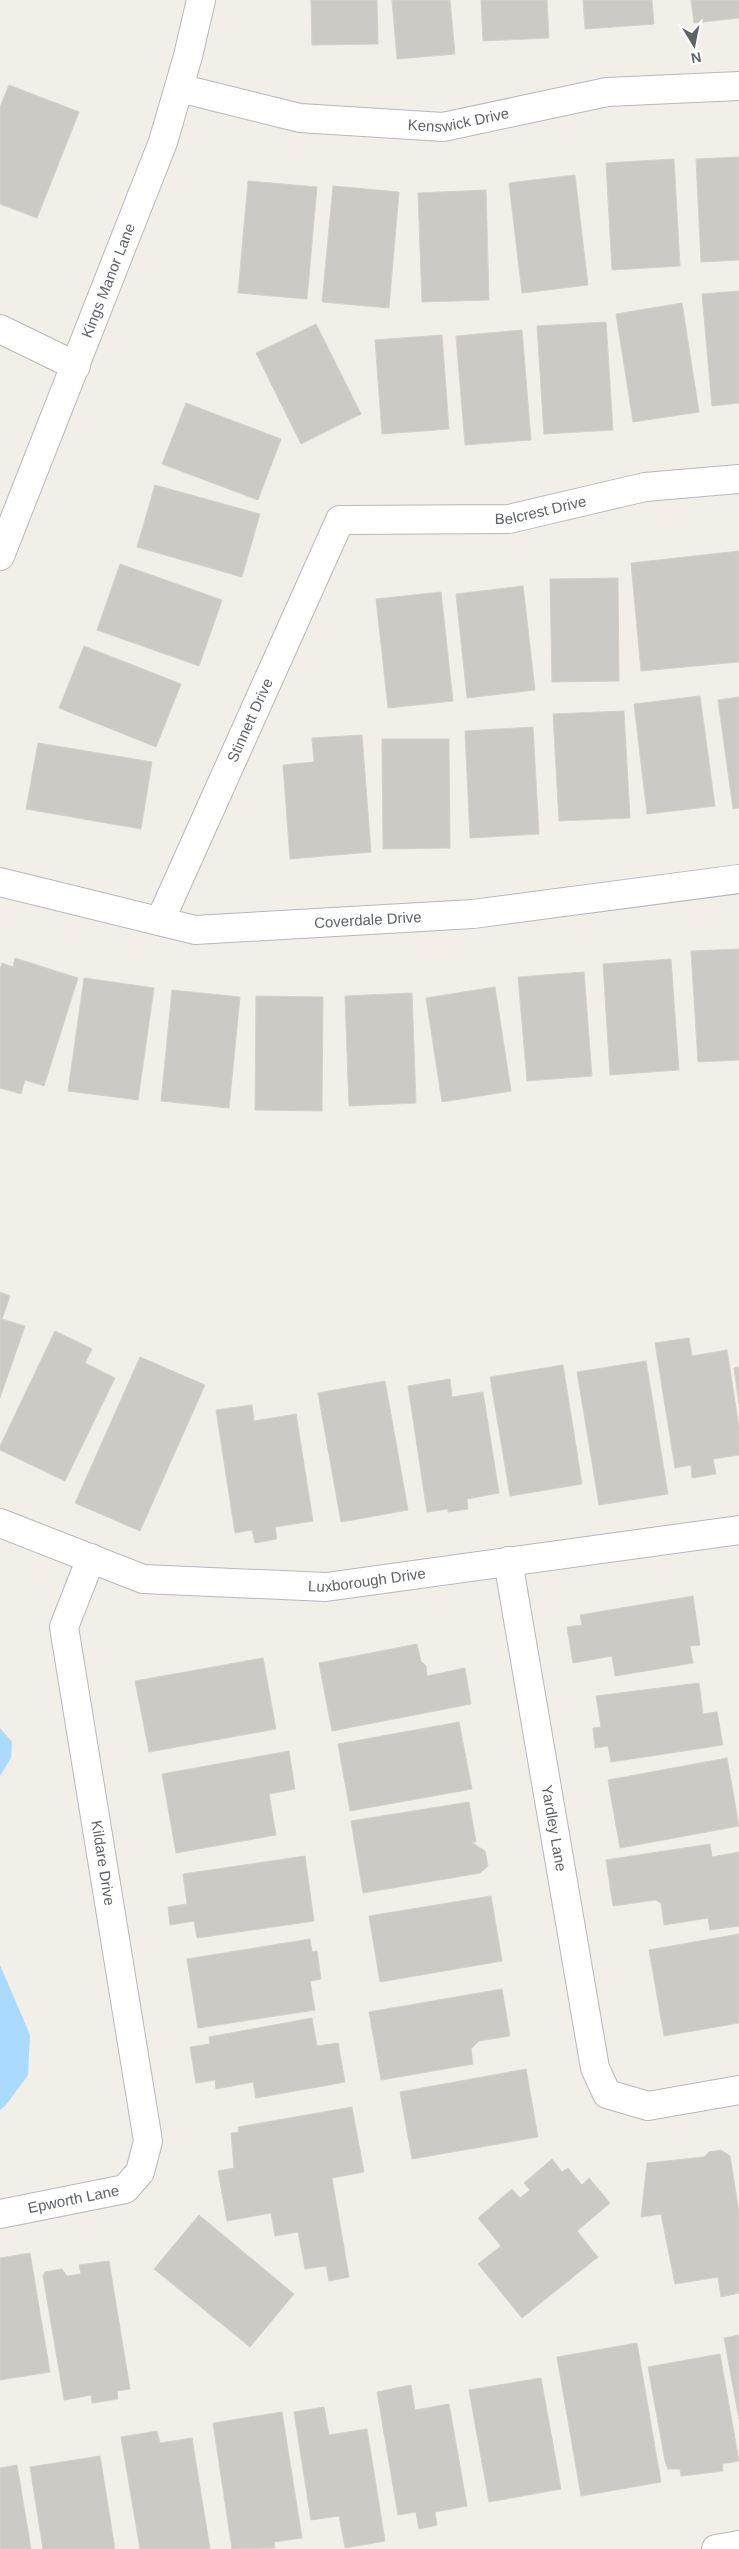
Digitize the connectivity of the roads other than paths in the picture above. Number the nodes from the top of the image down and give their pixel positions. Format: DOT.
graph roads {
  1 [pos="201,0"];
  2 [pos="739,86"];
  3 [pos="179,88"];
  4 [pos="0,329"];
  5 [pos="76,366"];
  6 [pos="739,479"];
  7 [pos="340,520"];
  8 [pos="0,556"];
  9 [pos="739,879"];
  10 [pos="0,882"];
  11 [pos="160,921"];
  12 [pos="0,1523"];
  13 [pos="739,1530"];
  14 [pos="91,1558"];
  15 [pos="508,1561"];
  16 [pos="739,2090"];
  17 [pos="140,2172"];
  18 [pos="0,2214"];
  19 [pos="739,2545"];
  20 [pos="716,2549"];
  1 -- 3 [label="street, Kings Manor Lane"];
  2 -- 3 [label="street, Kenswick Drive"];
  3 -- 5 [label="street, Kings Manor Lane"];
  4 -- 5 [label="street"];
  5 -- 8 [label="street, Kings Manor Lane"];
  6 -- 7 [label="street, Belcrest Drive"];
  7 -- 11 [label="street, Stinnett Drive"];
  9 -- 11 [label="street, Coverdale Drive"];
  10 -- 11 [label="street, Coverdale Drive"];
  12 -- 14 [label="street, Luxborough Drive"];
  13 -- 15 [label="street, Luxborough Drive"];
  14 -- 15 [label="street, Luxborough Drive"];
  14 -- 17 [label="street, Kildare Drive"];
  15 -- 16 [label="street, Yardley Lane"];
  17 -- 18 [label="street, Epworth Lane"];
  19 -- 20 [label="street"];
}
